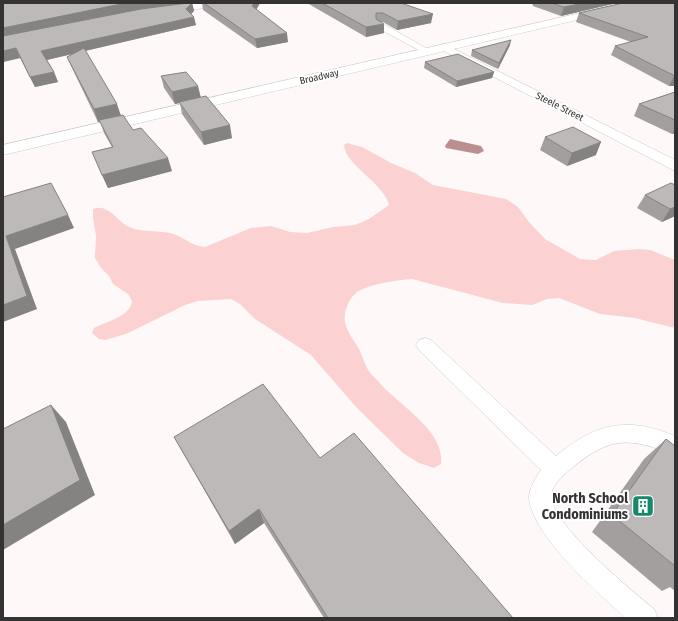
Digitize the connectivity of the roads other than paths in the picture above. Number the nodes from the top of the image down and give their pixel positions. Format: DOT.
graph roads {
  1 [pos="222,3"];
  2 [pos="636,3"];
  3 [pos="155,12"];
  4 [pos="378,25"];
  5 [pos="399,36"];
  6 [pos="388,38"];
  7 [pos="444,47"];
  8 [pos="427,50"];
  9 [pos="3,150"];
  10 [pos="675,166"];
  11 [pos="425,345"];
  12 [pos="675,446"];
  13 [pos="555,469"];
  14 [pos="645,618"];
  1 -- 3 [label="main road"];
  2 -- 7 [label="main road, Broadway"];
  4 -- 5 [label="lane"];
  5 -- 6 [label="lane"];
  5 -- 8 [label="lane"];
  7 -- 8 [label="main road, Broadway"];
  7 -- 10 [label="main road, Steele Street"];
  8 -- 9 [label="main road, Broadway"];
  11 -- 13 [label="lane"];
  12 -- 13 [label="lane"];
  13 -- 14 [label="lane"];
}
